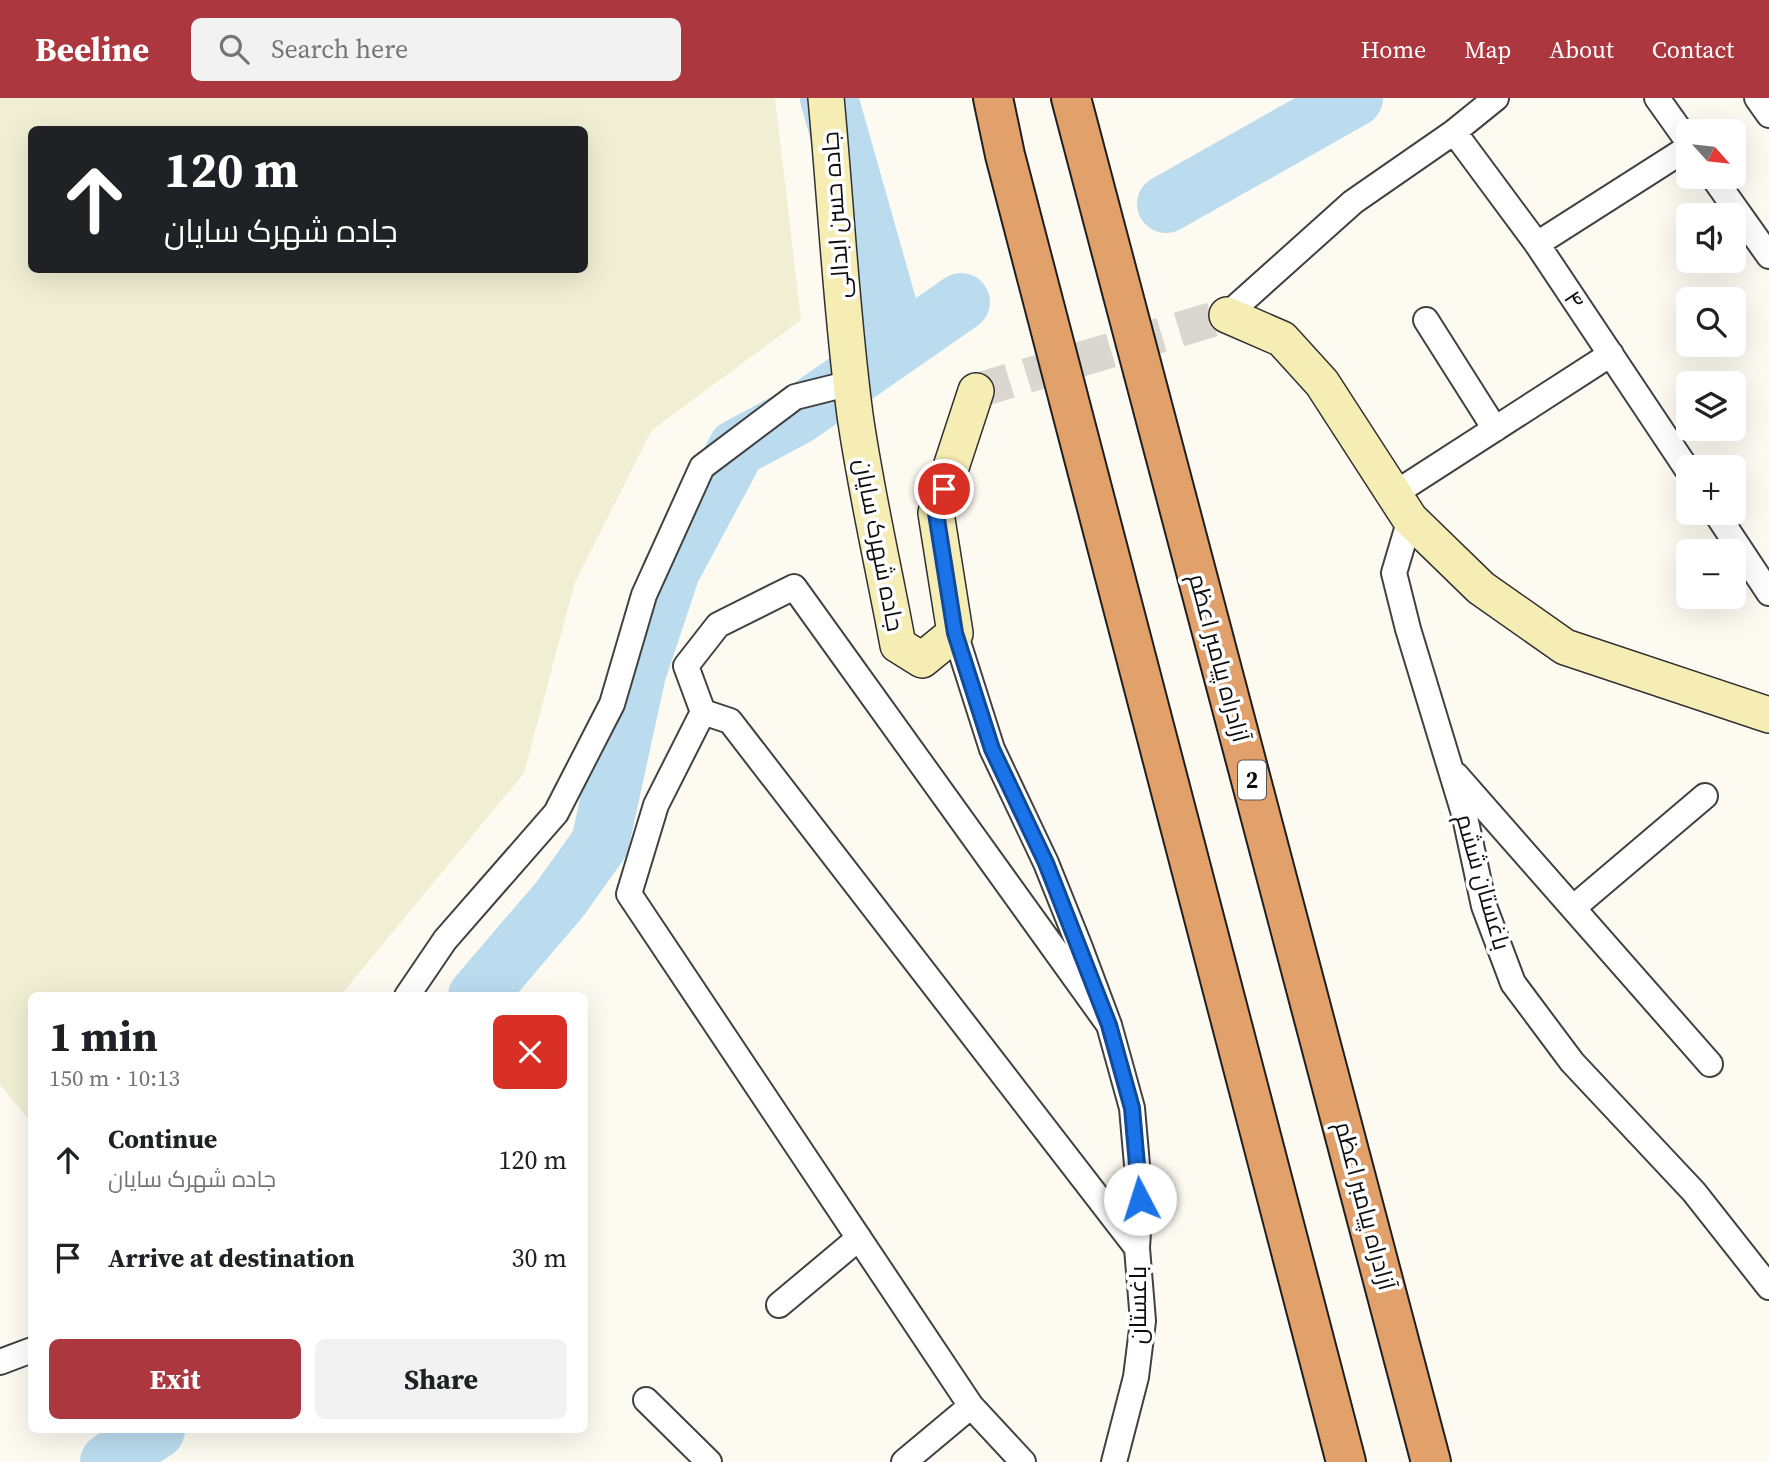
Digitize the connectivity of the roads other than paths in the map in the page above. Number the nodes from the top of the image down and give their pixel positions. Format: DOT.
graph roads {
  1 [pos="826,98"];
  2 [pos="993,98"];
  3 [pos="1071,98"];
  4 [pos="1496,98"];
  5 [pos="1657,98"];
  6 [pos="1758,98"];
  7 [pos="1769,115"];
  8 [pos="1676,126"];
  9 [pos="1454,132"];
  10 [pos="1676,153"];
  11 [pos="1721,189"];
  12 [pos="1537,244"];
  13 [pos="1769,257"];
  14 [pos="1227,315"];
  15 [pos="1426,320"];
  16 [pos="1611,354"];
  17 [pos="851,383"];
  18 [pos="976,391"];
  19 [pos="856,419"];
  20 [pos="1495,429"];
  21 [pos="1678,455"];
  22 [pos="1402,507"];
  23 [pos="1724,525"];
  24 [pos="1769,593"];
  25 [pos="955,633"];
  26 [pos="703,712"];
  27 [pos="1769,715"];
  28 [pos="1451,769"];
  29 [pos="1705,796"];
  30 [pos="1573,908"];
  31 [pos="410,992"];
  32 [pos="1109,1025"];
  33 [pos="1710,1064"];
  34 [pos="859,1238"];
  35 [pos="1137,1248"];
  36 [pos="1769,1287"];
  37 [pos="779,1305"];
  38 [pos="28,1352"];
  39 [pos="0,1362"];
  40 [pos="646,1401"];
  41 [pos="971,1406"];
  42 [pos="709,1462"];
  43 [pos="904,1462"];
  44 [pos="1023,1462"];
  45 [pos="1114,1462"];
  46 [pos="1346,1462"];
  47 [pos="1431,1462"];
  1 -- 17 [label="street, جاده حسن ابدالی"];
  2 -- 46 [label="highway"];
  3 -- 47 [label="highway, آزادراه پیامبر اعظم / 2"];
  4 -- 9 [label="street"];
  5 -- 8 [label="street"];
  6 -- 7 [label="street"];
  9 -- 12 [label="street, ۴"];
  9 -- 14 [label="street"];
  10 -- 12 [label="street"];
  11 -- 13 [label="street"];
  12 -- 16 [label="street, ۴"];
  14 -- 22 [label="street"];
  15 -- 20 [label="street"];
  16 -- 20 [label="street"];
  16 -- 21 [label="street, ۴"];
  17 -- 19 [label="street, جاده حسن ابدالی"];
  17 -- 31 [label="street"];
  18 -- 25 [label="street"];
  19 -- 25 [label="street, جاده شهرک سایان"];
  20 -- 22 [label="street"];
  22 -- 27 [label="street"];
  22 -- 28 [label="street, باغستان ششم"];
  23 -- 24 [label="street"];
  25 -- 32 [label="street, باغستان"];
  26 -- 32 [label="street"];
  26 -- 34 [label="street"];
  26 -- 35 [label="street"];
  28 -- 30 [label="street"];
  28 -- 36 [label="street, باغستان ششم"];
  29 -- 30 [label="street"];
  30 -- 33 [label="street"];
  32 -- 35 [label="street, باغستان"];
  34 -- 37 [label="street"];
  34 -- 41 [label="street"];
  35 -- 45 [label="street, باغستان"];
  38 -- 39 [label="street"];
  40 -- 42 [label="street"];
  41 -- 43 [label="street"];
  41 -- 44 [label="street"];
}
